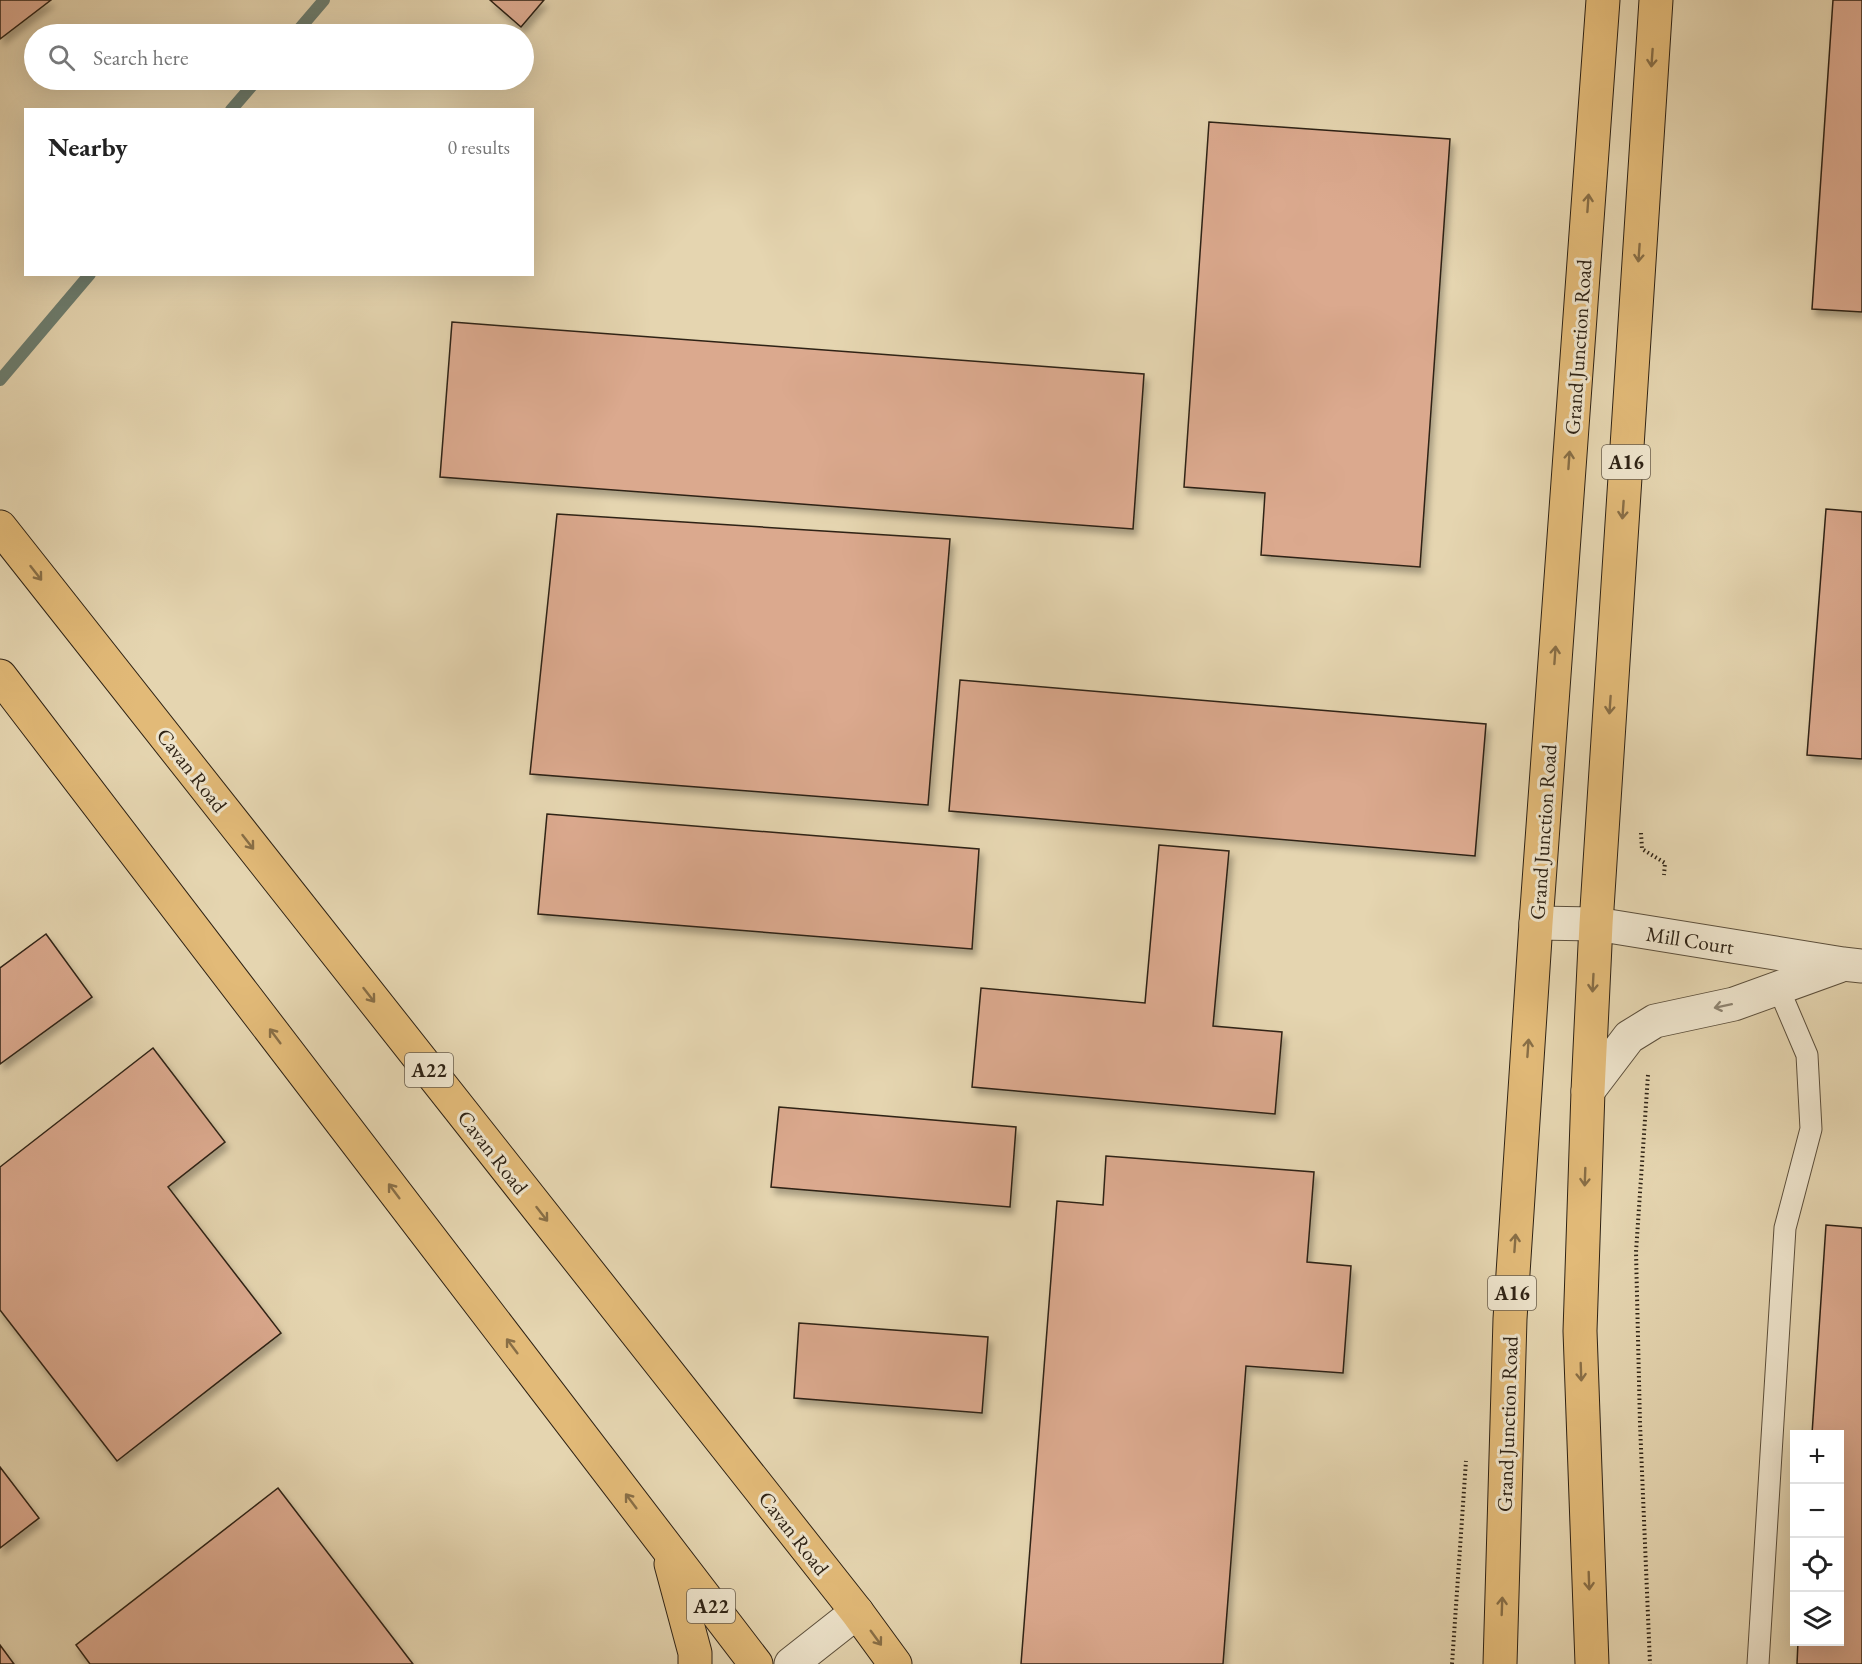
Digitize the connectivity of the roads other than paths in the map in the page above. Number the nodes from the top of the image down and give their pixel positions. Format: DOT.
graph roads {
  1 [pos="1603,0"];
  2 [pos="1656,0"];
  3 [pos="0,527"];
  4 [pos="0,676"];
  5 [pos="1536,923"];
  6 [pos="1596,924"];
  7 [pos="1853,965"];
  8 [pos="1778,987"];
  9 [pos="1588,1092"];
  10 [pos="666,1547"];
  11 [pos="857,1612"];
  12 [pos="695,1664"];
  13 [pos="756,1664"];
  14 [pos="791,1664"];
  15 [pos="895,1664"];
  16 [pos="1500,1664"];
  17 [pos="1592,1664"];
  18 [pos="1758,1664"];
  5 -- 1 [label="main road, Grand Junction Road / A16, one-way"];
  2 -- 6 [label="main road, A16, one-way"];
  3 -- 11 [label="main road, Cavan Road / A22, one-way"];
  10 -- 4 [label="main road, A22, one-way"];
  5 -- 6 [label="street, Mill Court"];
  16 -- 5 [label="main road, Grand Junction Road / A16, one-way"];
  6 -- 7 [label="street, Mill Court"];
  6 -- 9 [label="main road, A16, one-way"];
  7 -- 8 [label="street, Mill Court"];
  8 -- 9 [label="street, Mill Court, one-way"];
  8 -- 18 [label="lane"];
  9 -- 17 [label="main road, A16, one-way"];
  10 -- 12 [label="main road"];
  10 -- 13 [label="main road, A22"];
  11 -- 14 [label="street"];
  11 -- 15 [label="main road, Cavan Road / A22, one-way"];
}
